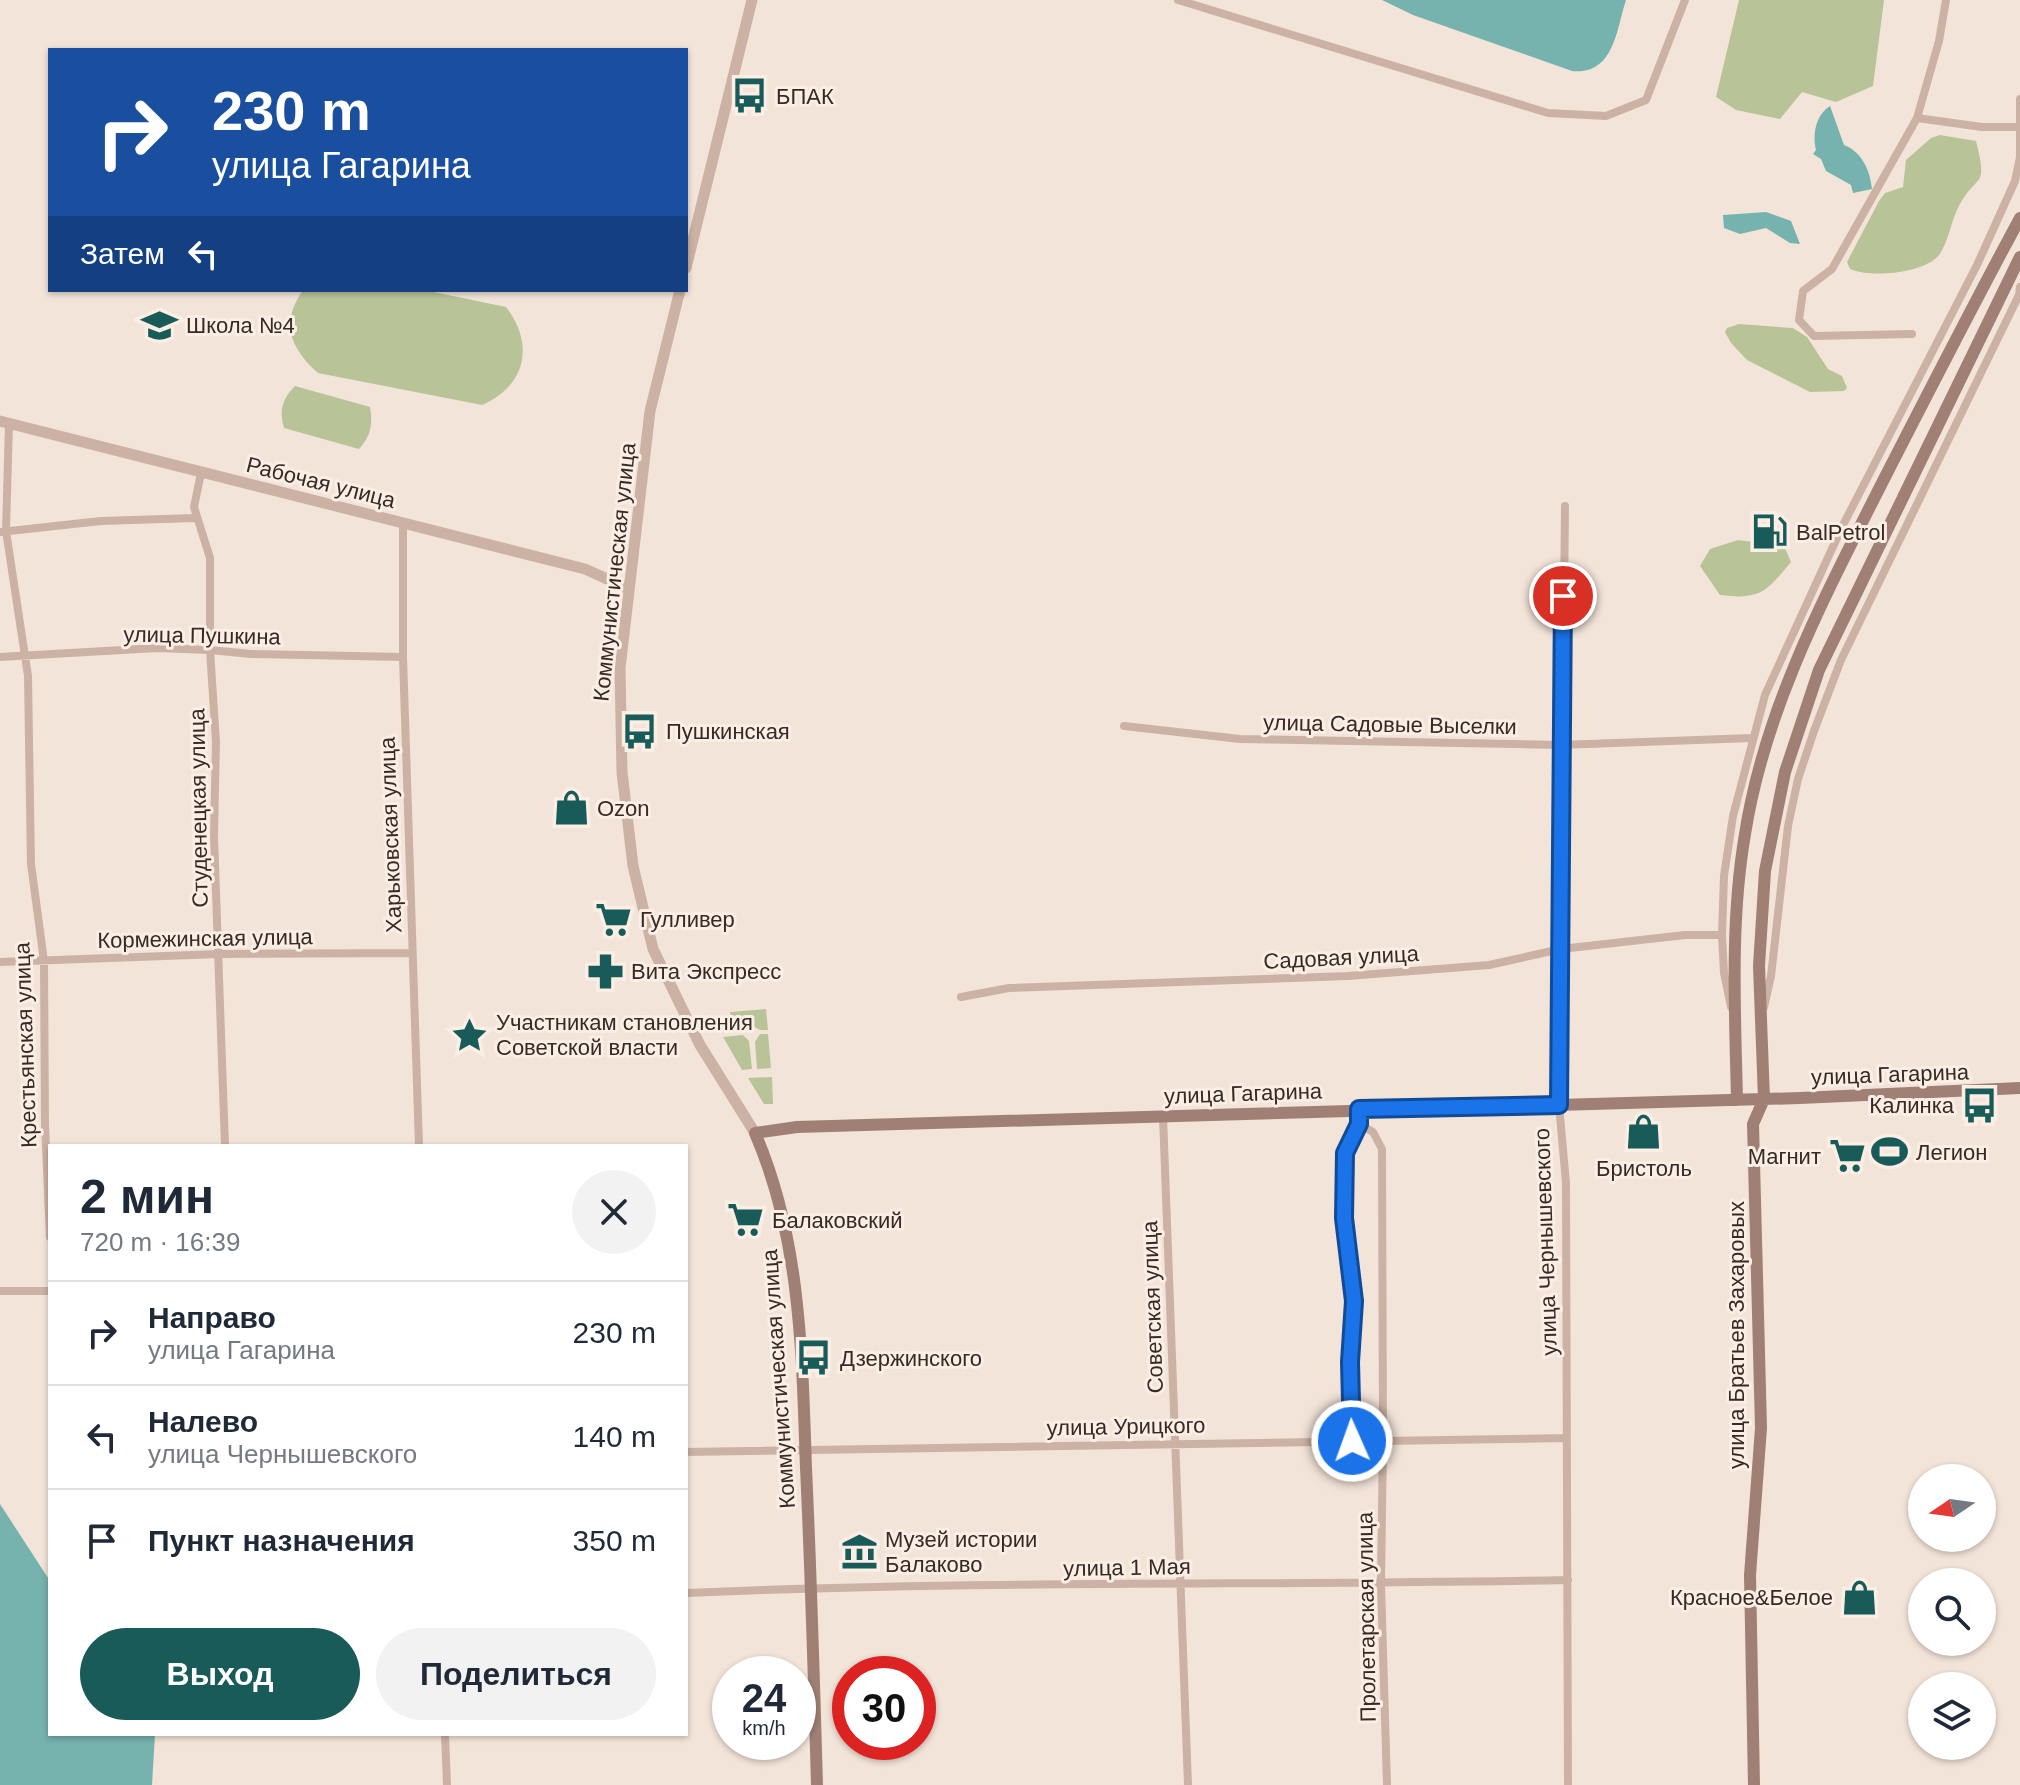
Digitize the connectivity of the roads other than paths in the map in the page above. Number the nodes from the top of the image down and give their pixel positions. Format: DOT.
graph roads {
  1 [pos="752,0"];
  2 [pos="1178,0"];
  3 [pos="1685,0"];
  4 [pos="1946,0"];
  5 [pos="2020,99"];
  6 [pos="1917,118"];
  7 [pos="2020,127"];
  8 [pos="2020,218"];
  9 [pos="2003,250"];
  10 [pos="2020,257"];
  11 [pos="688,260"];
  12 [pos="1977,265"];
  13 [pos="2020,287"];
  14 [pos="680,292"];
  15 [pos="2020,295"];
  16 [pos="1912,334"];
  17 [pos="4,422"];
  18 [pos="201,473"];
  19 [pos="1565,506"];
  20 [pos="195,518"];
  21 [pos="403,523"];
  22 [pos="3,531"];
  23 [pos="629,589"];
  24 [pos="210,650"];
  25 [pos="25,656"];
  26 [pos="0,657"];
  27 [pos="403,657"];
  28 [pos="1124,726"];
  29 [pos="1752,738"];
  30 [pos="1560,745"];
  31 [pos="1722,935"];
  32 [pos="1561,949"];
  33 [pos="411,953"];
  34 [pos="220,954"];
  35 [pos="44,961"];
  36 [pos="0,962"];
  37 [pos="961,997"];
  38 [pos="1735,1019"];
  39 [pos="1760,1019"];
  40 [pos="2020,1088"];
  41 [pos="1764,1099"];
  42 [pos="1737,1100"];
  43 [pos="1559,1105"];
  44 [pos="1359,1109"];
  45 [pos="1163,1116"];
  46 [pos="1359,1124"];
  47 [pos="1753,1124"];
  48 [pos="755,1133"];
  49 [pos="225,1144"];
  50 [pos="419,1144"];
  51 [pos="48,1192"];
  52 [pos="0,1291"];
  53 [pos="48,1291"];
  54 [pos="1567,1438"];
  55 [pos="1383,1440"];
  56 [pos="1352,1441"];
  57 [pos="1175,1443"];
  58 [pos="806,1451"];
  59 [pos="688,1452"];
  60 [pos="1568,1580"];
  61 [pos="1180,1584"];
  62 [pos="1381,1584"];
  63 [pos="811,1588"];
  64 [pos="688,1593"];
  65 [pos="445,1736"];
  66 [pos="447,1785"];
  67 [pos="817,1785"];
  68 [pos="1188,1785"];
  69 [pos="1387,1785"];
  70 [pos="1568,1785"];
  71 [pos="1754,1785"];
  1 -- 11 [label="street"];
  2 -- 3 [label="street"];
  4 -- 6 [label="street"];
  5 -- 7 [label="street"];
  6 -- 7 [label="street"];
  6 -- 16 [label="street"];
  7 -- 12 [label="street"];
  8 -- 9 [label="main road"];
  9 -- 12 [label="street"];
  9 -- 38 [label="main road"];
  10 -- 39 [label="main road"];
  12 -- 29 [label="street"];
  13 -- 15 [label="street"];
  14 -- 23 [label="street, Коммунистическая улица"];
  15 -- 39 [label="street"];
  17 -- 18 [label="street, Рабочая улица"];
  17 -- 22 [label="street, Крестьянская улица"];
  18 -- 20 [label="street, Студенецкая улица"];
  18 -- 21 [label="street, Рабочая улица"];
  19 -- 30 [label="street, улица Чернышевского"];
  20 -- 22 [label="street"];
  20 -- 24 [label="street, Студенецкая улица"];
  21 -- 23 [label="street, Рабочая улица"];
  21 -- 27 [label="street, Харьковская улица"];
  22 -- 25 [label="street, Крестьянская улица"];
  23 -- 48 [label="street, Коммунистическая улица"];
  24 -- 25 [label="street, улица Пушкина"];
  24 -- 27 [label="street, улица Пушкина"];
  24 -- 34 [label="street, Студенецкая улица"];
  25 -- 26 [label="street, улица Пушкина"];
  25 -- 35 [label="street, Крестьянская улица"];
  27 -- 33 [label="street, Харьковская улица"];
  28 -- 30 [label="street, улица Садовые Выселки"];
  29 -- 30 [label="street, улица Садовые Выселки"];
  29 -- 31 [label="street"];
  30 -- 32 [label="street, улица Чернышевского"];
  31 -- 32 [label="street, Садовая улица"];
  31 -- 38 [label="street"];
  32 -- 37 [label="street, Садовая улица"];
  32 -- 43 [label="street, улица Чернышевского"];
  33 -- 34 [label="street, Кормежинская улица"];
  33 -- 50 [label="street, Харьковская улица"];
  34 -- 35 [label="street, Кормежинская улица"];
  34 -- 49 [label="street, Студенецкая улица"];
  35 -- 36 [label="street, Кормежинская улица"];
  35 -- 51 [label="street, Крестьянская улица"];
  38 -- 42 [label="main road"];
  39 -- 41 [label="main road"];
  40 -- 41 [label="main road, улица Гагарина"];
  41 -- 42 [label="main road, улица Гагарина"];
  41 -- 47 [label="main road, улица Братьев Захаровых"];
  42 -- 43 [label="main road, улица Гагарина"];
  42 -- 47 [label="main road"];
  43 -- 44 [label="main road, улица Гагарина"];
  43 -- 54 [label="street, улица Чернышевского"];
  44 -- 45 [label="main road, улица Гагарина"];
  44 -- 46 [label="street"];
  45 -- 48 [label="main road, улица Гагарина"];
  45 -- 57 [label="street, Советская улица"];
  46 -- 55 [label="street, Пролетарская улица"];
  46 -- 56 [label="street"];
  47 -- 71 [label="main road, улица Братьев Захаровых"];
  48 -- 58 [label="main road, Коммунистическая улица"];
  52 -- 53 [label="street"];
  54 -- 55 [label="street, улица Урицкого"];
  54 -- 60 [label="street, улица Чернышевского"];
  55 -- 56 [label="street, улица Урицкого"];
  55 -- 62 [label="street, Пролетарская улица"];
  56 -- 57 [label="street, улица Урицкого"];
  57 -- 58 [label="street, улица Урицкого"];
  57 -- 61 [label="street, Советская улица"];
  58 -- 59 [label="street, улица Урицкого"];
  58 -- 63 [label="main road, Коммунистическая улица"];
  60 -- 62 [label="street, улица 1 Мая"];
  60 -- 70 [label="street, улица Чернышевского"];
  61 -- 62 [label="street, улица 1 Мая"];
  61 -- 63 [label="street, улица 1 Мая"];
  61 -- 68 [label="street, Советская улица"];
  62 -- 69 [label="street, Пролетарская улица"];
  63 -- 64 [label="street, улица 1 Мая"];
  63 -- 67 [label="main road, Коммунистическая улица"];
  65 -- 66 [label="street"];
}
